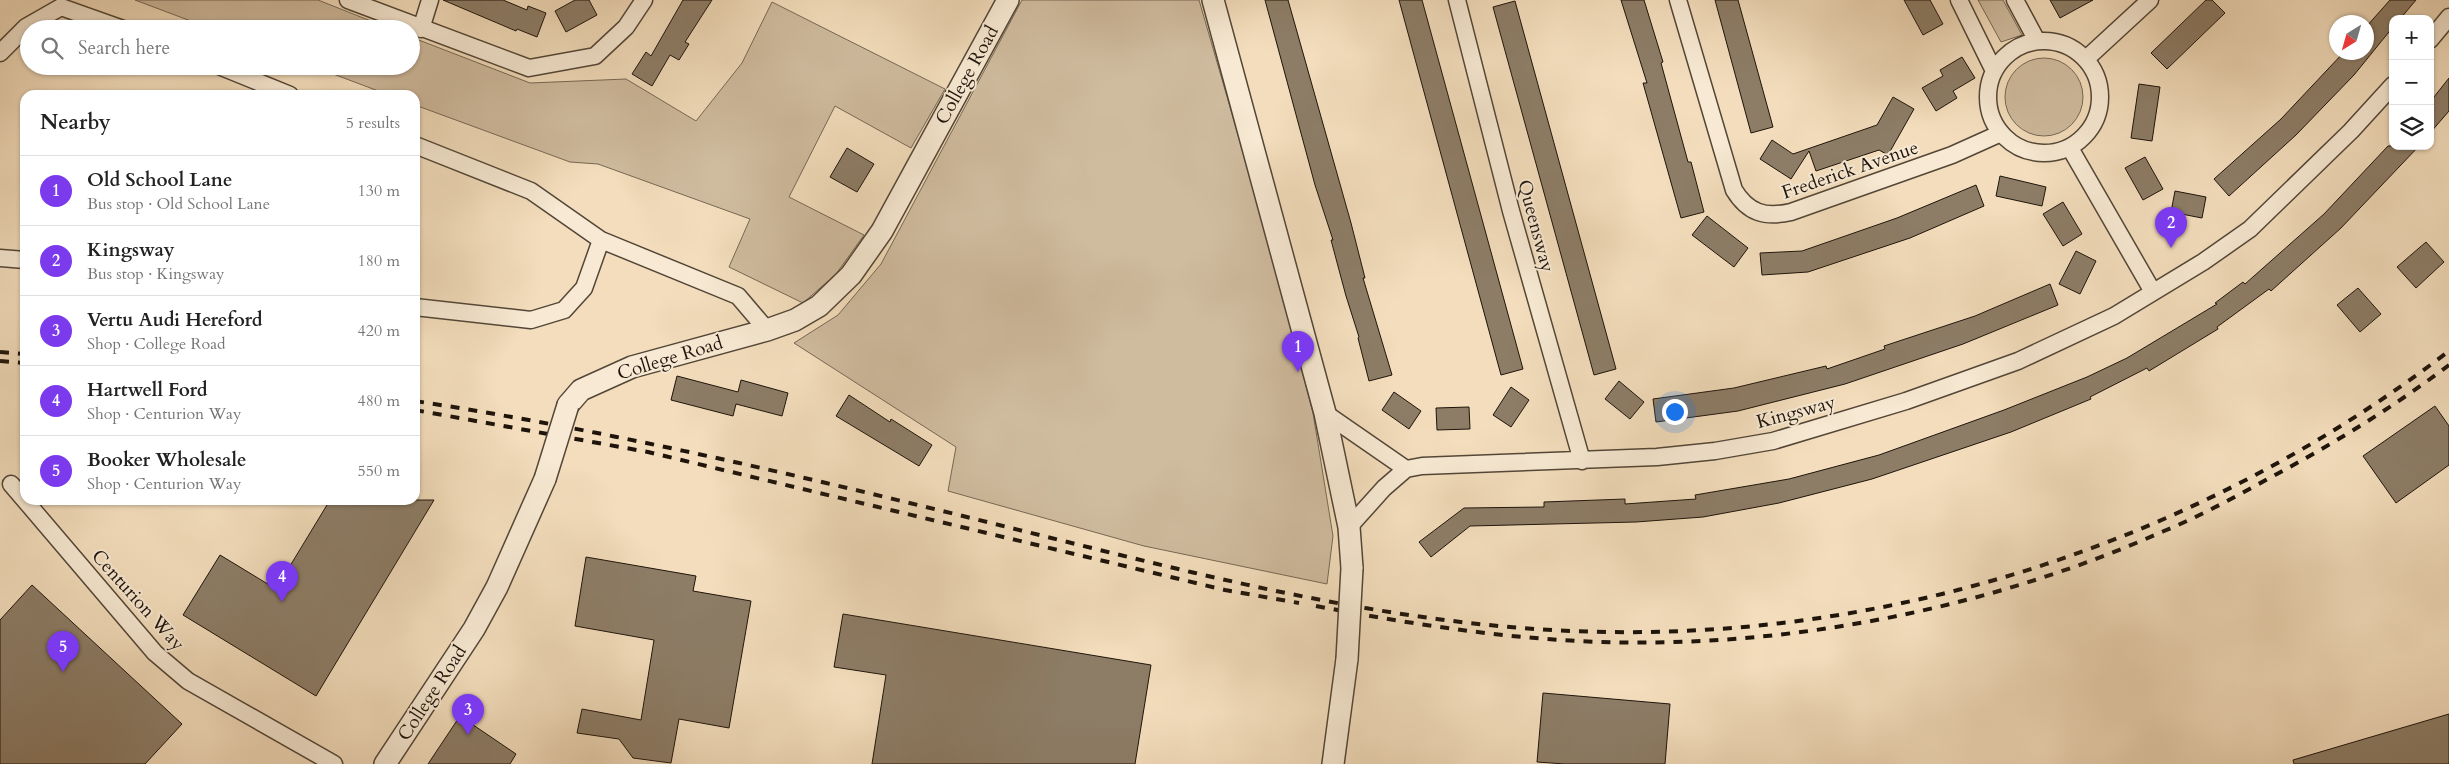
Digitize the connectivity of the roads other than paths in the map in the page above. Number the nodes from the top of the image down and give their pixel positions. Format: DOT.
graph roads {
  1 [pos="348,0"];
  2 [pos="430,0"];
  3 [pos="644,0"];
  4 [pos="1008,0"];
  5 [pos="1214,0"];
  6 [pos="1457,0"];
  7 [pos="1678,0"];
  8 [pos="1959,0"];
  9 [pos="2015,0"];
  10 [pos="2150,0"];
  11 [pos="2449,17"];
  12 [pos="38,20"];
  13 [pos="98,20"];
  14 [pos="398,20"];
  15 [pos="421,29"];
  16 [pos="20,33"];
  17 [pos="2434,35"];
  18 [pos="2037,41"];
  19 [pos="0,53"];
  20 [pos="2086,59"];
  21 [pos="1994,70"];
  22 [pos="241,75"];
  23 [pos="2389,89"];
  24 [pos="278,90"];
  25 [pos="2001,133"];
  26 [pos="420,147"];
  27 [pos="2070,148"];
  28 [pos="601,240"];
  29 [pos="0,258"];
  30 [pos="20,260"];
  31 [pos="2153,292"];
  32 [pos="420,307"];
  33 [pos="767,330"];
  34 [pos="1325,413"];
  35 [pos="1582,461"];
  36 [pos="1406,469"];
  37 [pos="11,484"];
  38 [pos="20,495"];
  39 [pos="29,505"];
  40 [pos="1349,528"];
  41 [pos="334,764"];
  42 [pos="385,764"];
  43 [pos="1333,764"];
  1 -- 14 [label="street"];
  2 -- 15 [label="street"];
  3 -- 15 [label="street"];
  4 -- 33 [label="street, College Road"];
  5 -- 34 [label="street"];
  6 -- 35 [label="street, Queensway"];
  7 -- 25 [label="street, Frederick Avenue"];
  8 -- 21 [label="street"];
  9 -- 18 [label="street"];
  10 -- 20 [label="street"];
  11 -- 17 [label="street"];
  12 -- 13 [label="street"];
  16 -- 19 [label="street"];
  18 -- 20 [label="street"];
  18 -- 21 [label="street"];
  20 -- 27 [label="street"];
  21 -- 25 [label="street"];
  22 -- 24 [label="street"];
  23 -- 31 [label="street, Kingsway"];
  25 -- 27 [label="street"];
  26 -- 28 [label="street"];
  27 -- 31 [label="street"];
  28 -- 32 [label="street"];
  28 -- 33 [label="street"];
  29 -- 30 [label="street"];
  31 -- 35 [label="street, Kingsway"];
  33 -- 42 [label="street, College Road, bridge"];
  34 -- 36 [label="street"];
  34 -- 40 [label="street"];
  35 -- 36 [label="street, Kingsway"];
  36 -- 40 [label="street"];
  37 -- 38 [label="street, Centurion Way"];
  39 -- 41 [label="street, Centurion Way"];
  40 -- 43 [label="street, bridge"];
}
